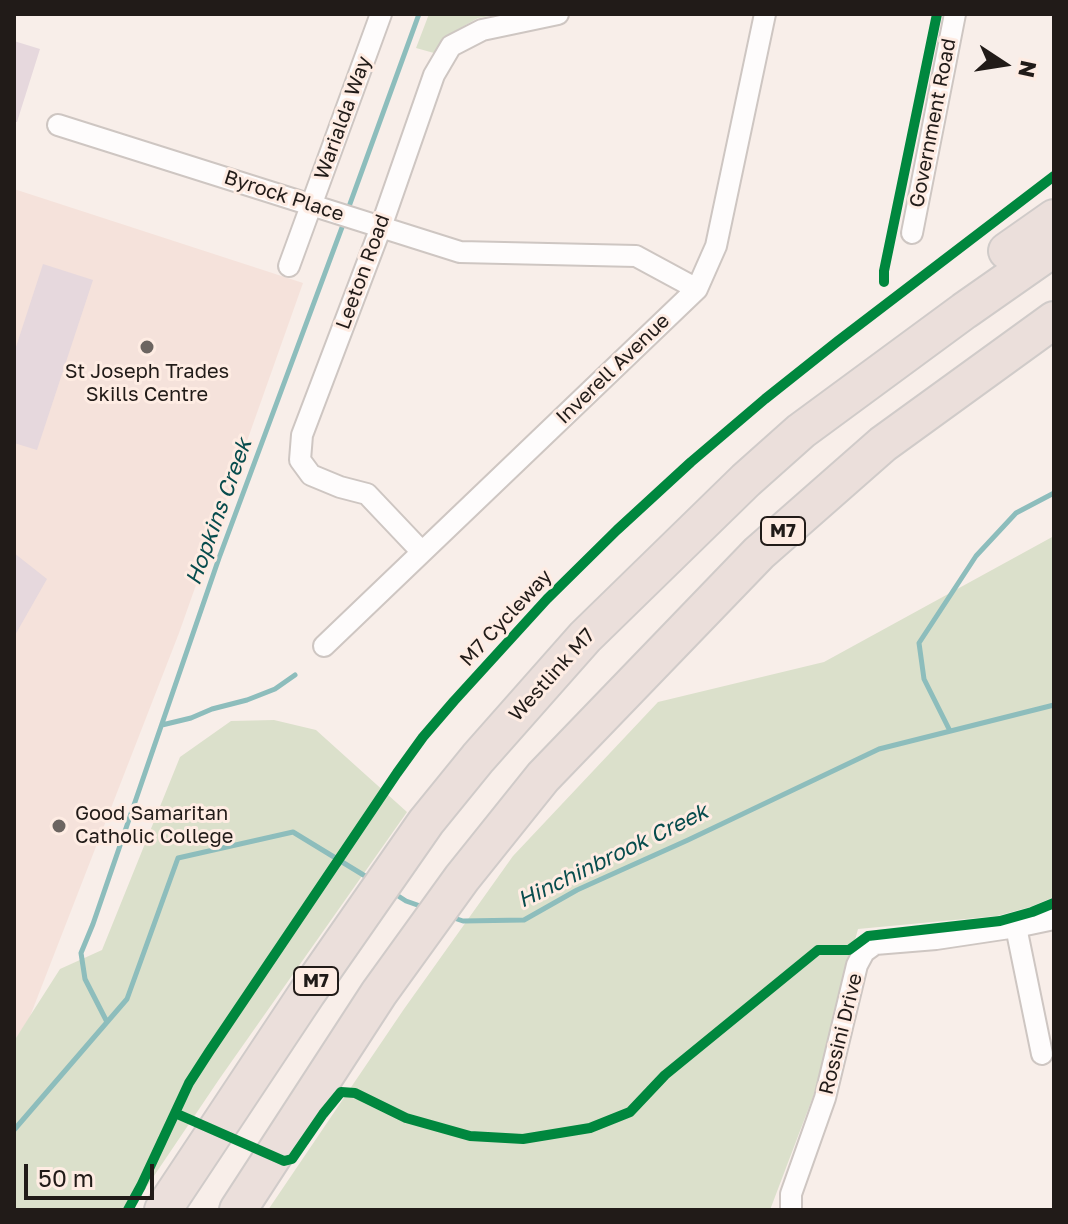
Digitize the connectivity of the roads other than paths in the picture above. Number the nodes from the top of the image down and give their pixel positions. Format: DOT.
graph roads {
  1 [pos="381,14"];
  2 [pos="558,14"];
  3 [pos="765,14"];
  4 [pos="955,14"];
  5 [pos="58,125"];
  6 [pos="311,205"];
  7 [pos="1054,218"];
  8 [pos="381,227"];
  9 [pos="912,233"];
  10 [pos="1054,248"];
  11 [pos="289,266"];
  12 [pos="697,289"];
  13 [pos="1054,320"];
  14 [pos="1054,337"];
  15 [pos="801,431"];
  16 [pos="883,444"];
  17 [pos="421,551"];
  18 [pos="324,646"];
  19 [pos="1054,919"];
  20 [pos="1016,927"];
  21 [pos="1042,1054"];
  22 [pos="163,1210"];
  23 [pos="238,1210"];
  24 [pos="791,1210"];
  1 -- 6 [label="street, Warialda Way"];
  2 -- 8 [label="street, Leeton Road"];
  3 -- 12 [label="street, Inverell Avenue"];
  4 -- 9 [label="street, Government Road"];
  5 -- 6 [label="street, Byrock Place"];
  6 -- 8 [label="street, Byrock Place"];
  6 -- 11 [label="street, Warialda Way"];
  7 -- 15 [label="highway"];
  8 -- 12 [label="street, Byrock Place"];
  8 -- 17 [label="street, Leeton Road"];
  10 -- 15 [label="highway, Westlink M7 / M7"];
  12 -- 17 [label="street, Inverell Avenue"];
  13 -- 16 [label="highway, M7"];
  14 -- 16 [label="highway, M7"];
  15 -- 22 [label="highway, Westlink M7 / M7"];
  16 -- 23 [label="highway, M7"];
  17 -- 18 [label="street, Inverell Avenue"];
  19 -- 20 [label="street, Rossini Drive"];
  20 -- 21 [label="street"];
  20 -- 24 [label="street, Rossini Drive"];
}
